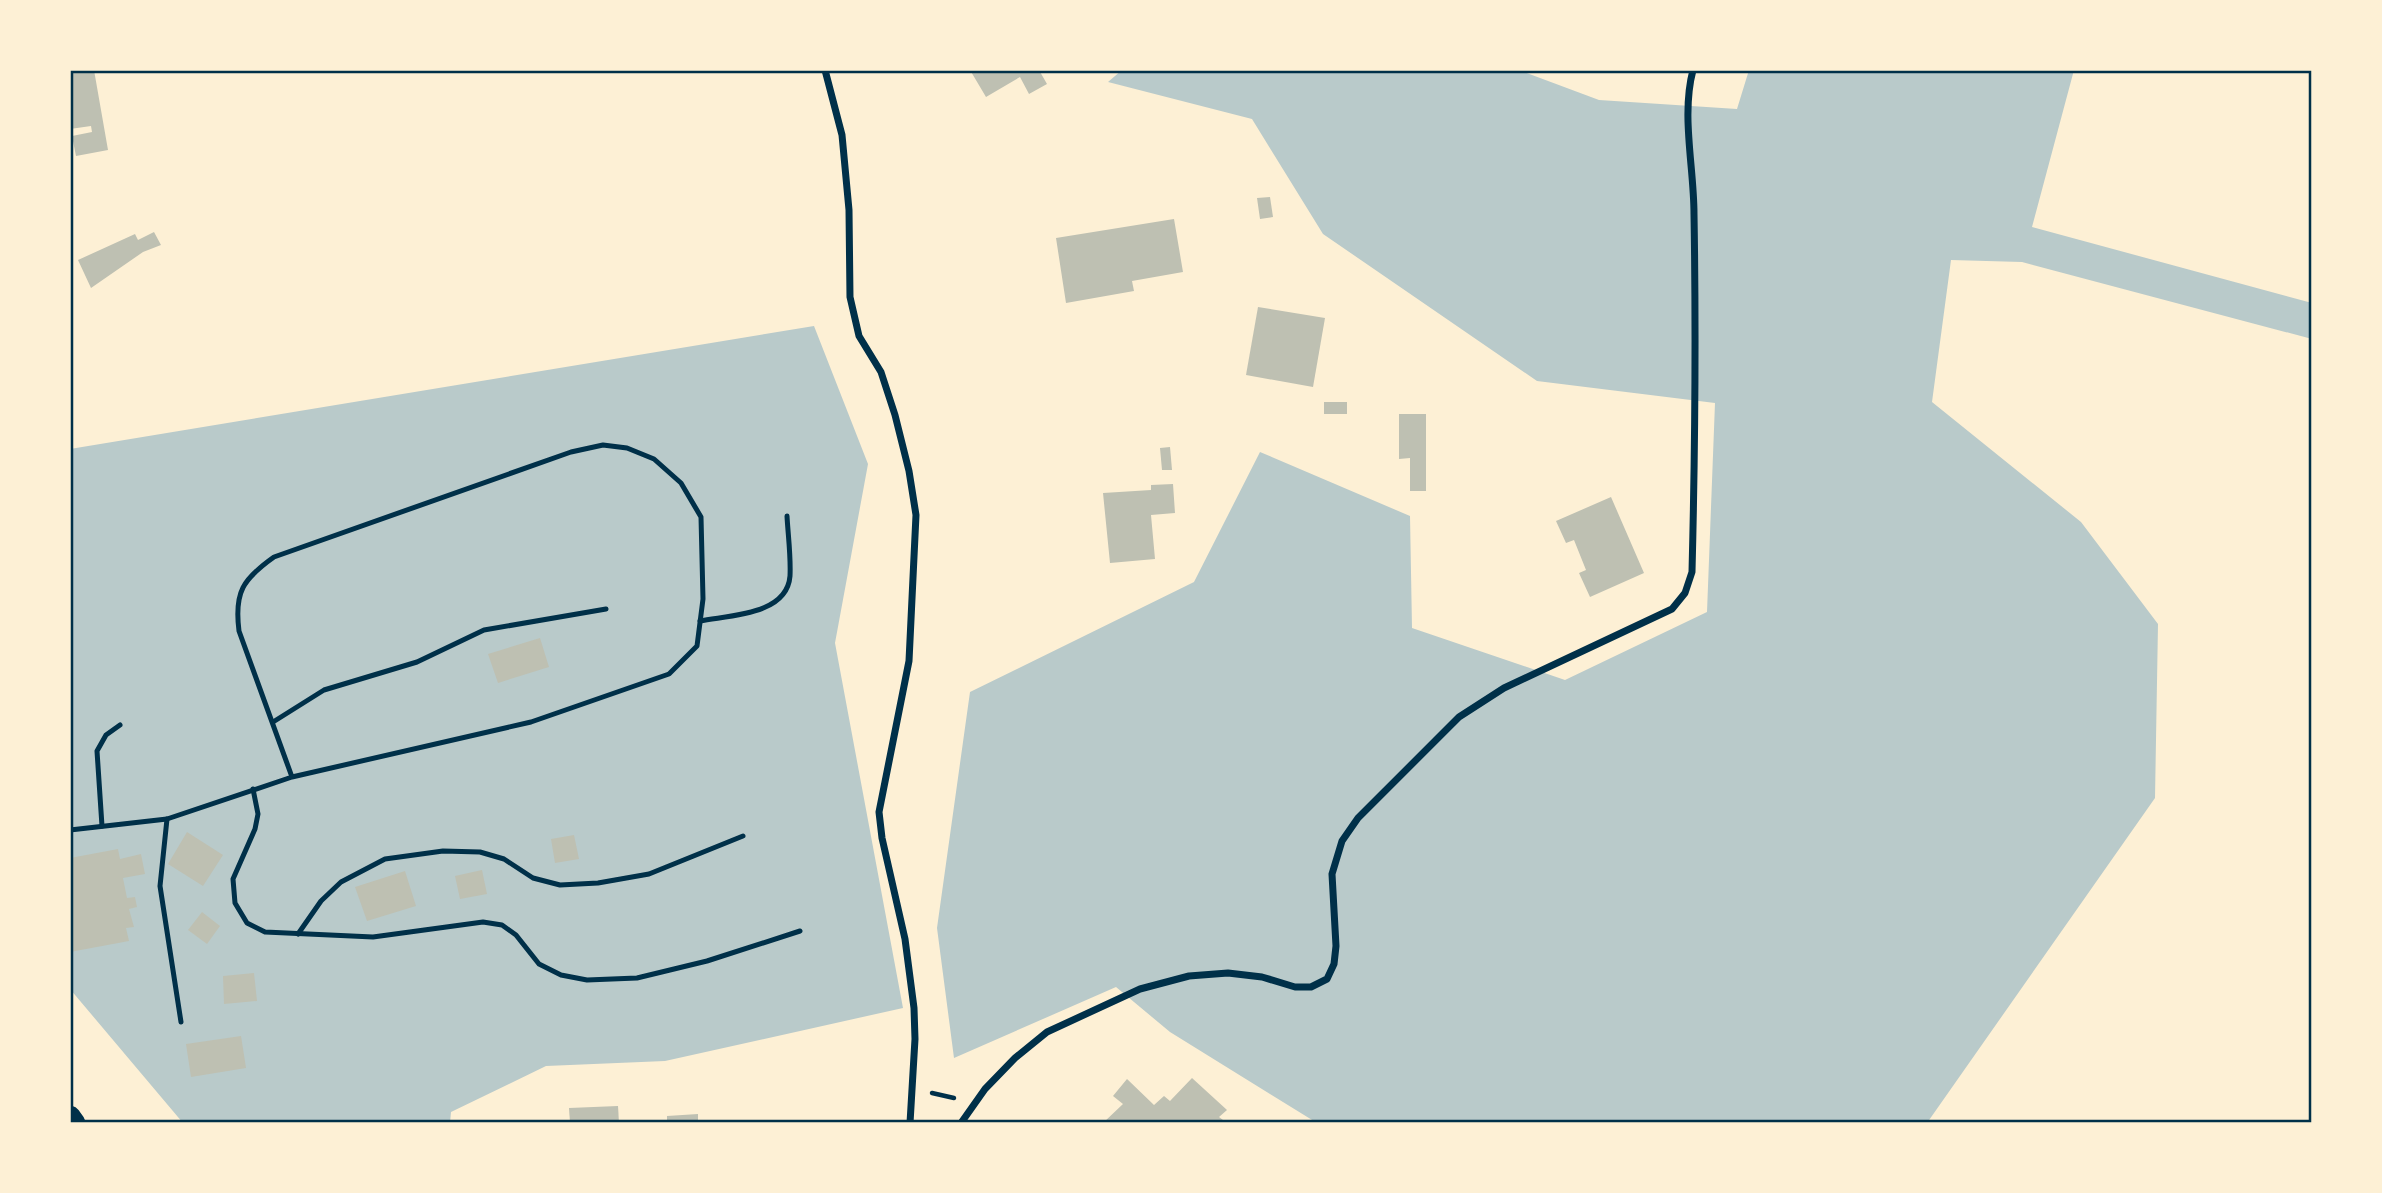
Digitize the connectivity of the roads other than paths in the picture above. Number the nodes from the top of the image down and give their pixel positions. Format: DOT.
graph roads {
  1 [pos="825,70"];
  2 [pos="1693,70"];
  3 [pos="787,516"];
  4 [pos="606,609"];
  5 [pos="700,621"];
  6 [pos="272,722"];
  7 [pos="120,725"];
  8 [pos="292,777"];
  9 [pos="253,789"];
  10 [pos="167,819"];
  11 [pos="102,826"];
  12 [pos="70,830"];
  13 [pos="743,836"];
  14 [pos="800,931"];
  15 [pos="298,934"];
  16 [pos="181,1022"];
  17 [pos="70,1116"];
  18 [pos="75,1123"];
  19 [pos="910,1123"];
  20 [pos="961,1123"];
  1 -- 19 [label="street"];
  2 -- 20 [label="street"];
  3 -- 5 [label="lane"];
  4 -- 6 [label="lane"];
  5 -- 6 [label="lane"];
  5 -- 8 [label="lane"];
  6 -- 8 [label="lane"];
  7 -- 11 [label="lane"];
  8 -- 9 [label="lane"];
  9 -- 10 [label="lane"];
  9 -- 15 [label="lane"];
  10 -- 11 [label="lane"];
  10 -- 16 [label="lane"];
  11 -- 12 [label="lane"];
  13 -- 15 [label="lane"];
  14 -- 15 [label="lane"];
  17 -- 18 [label="highway"];
}
